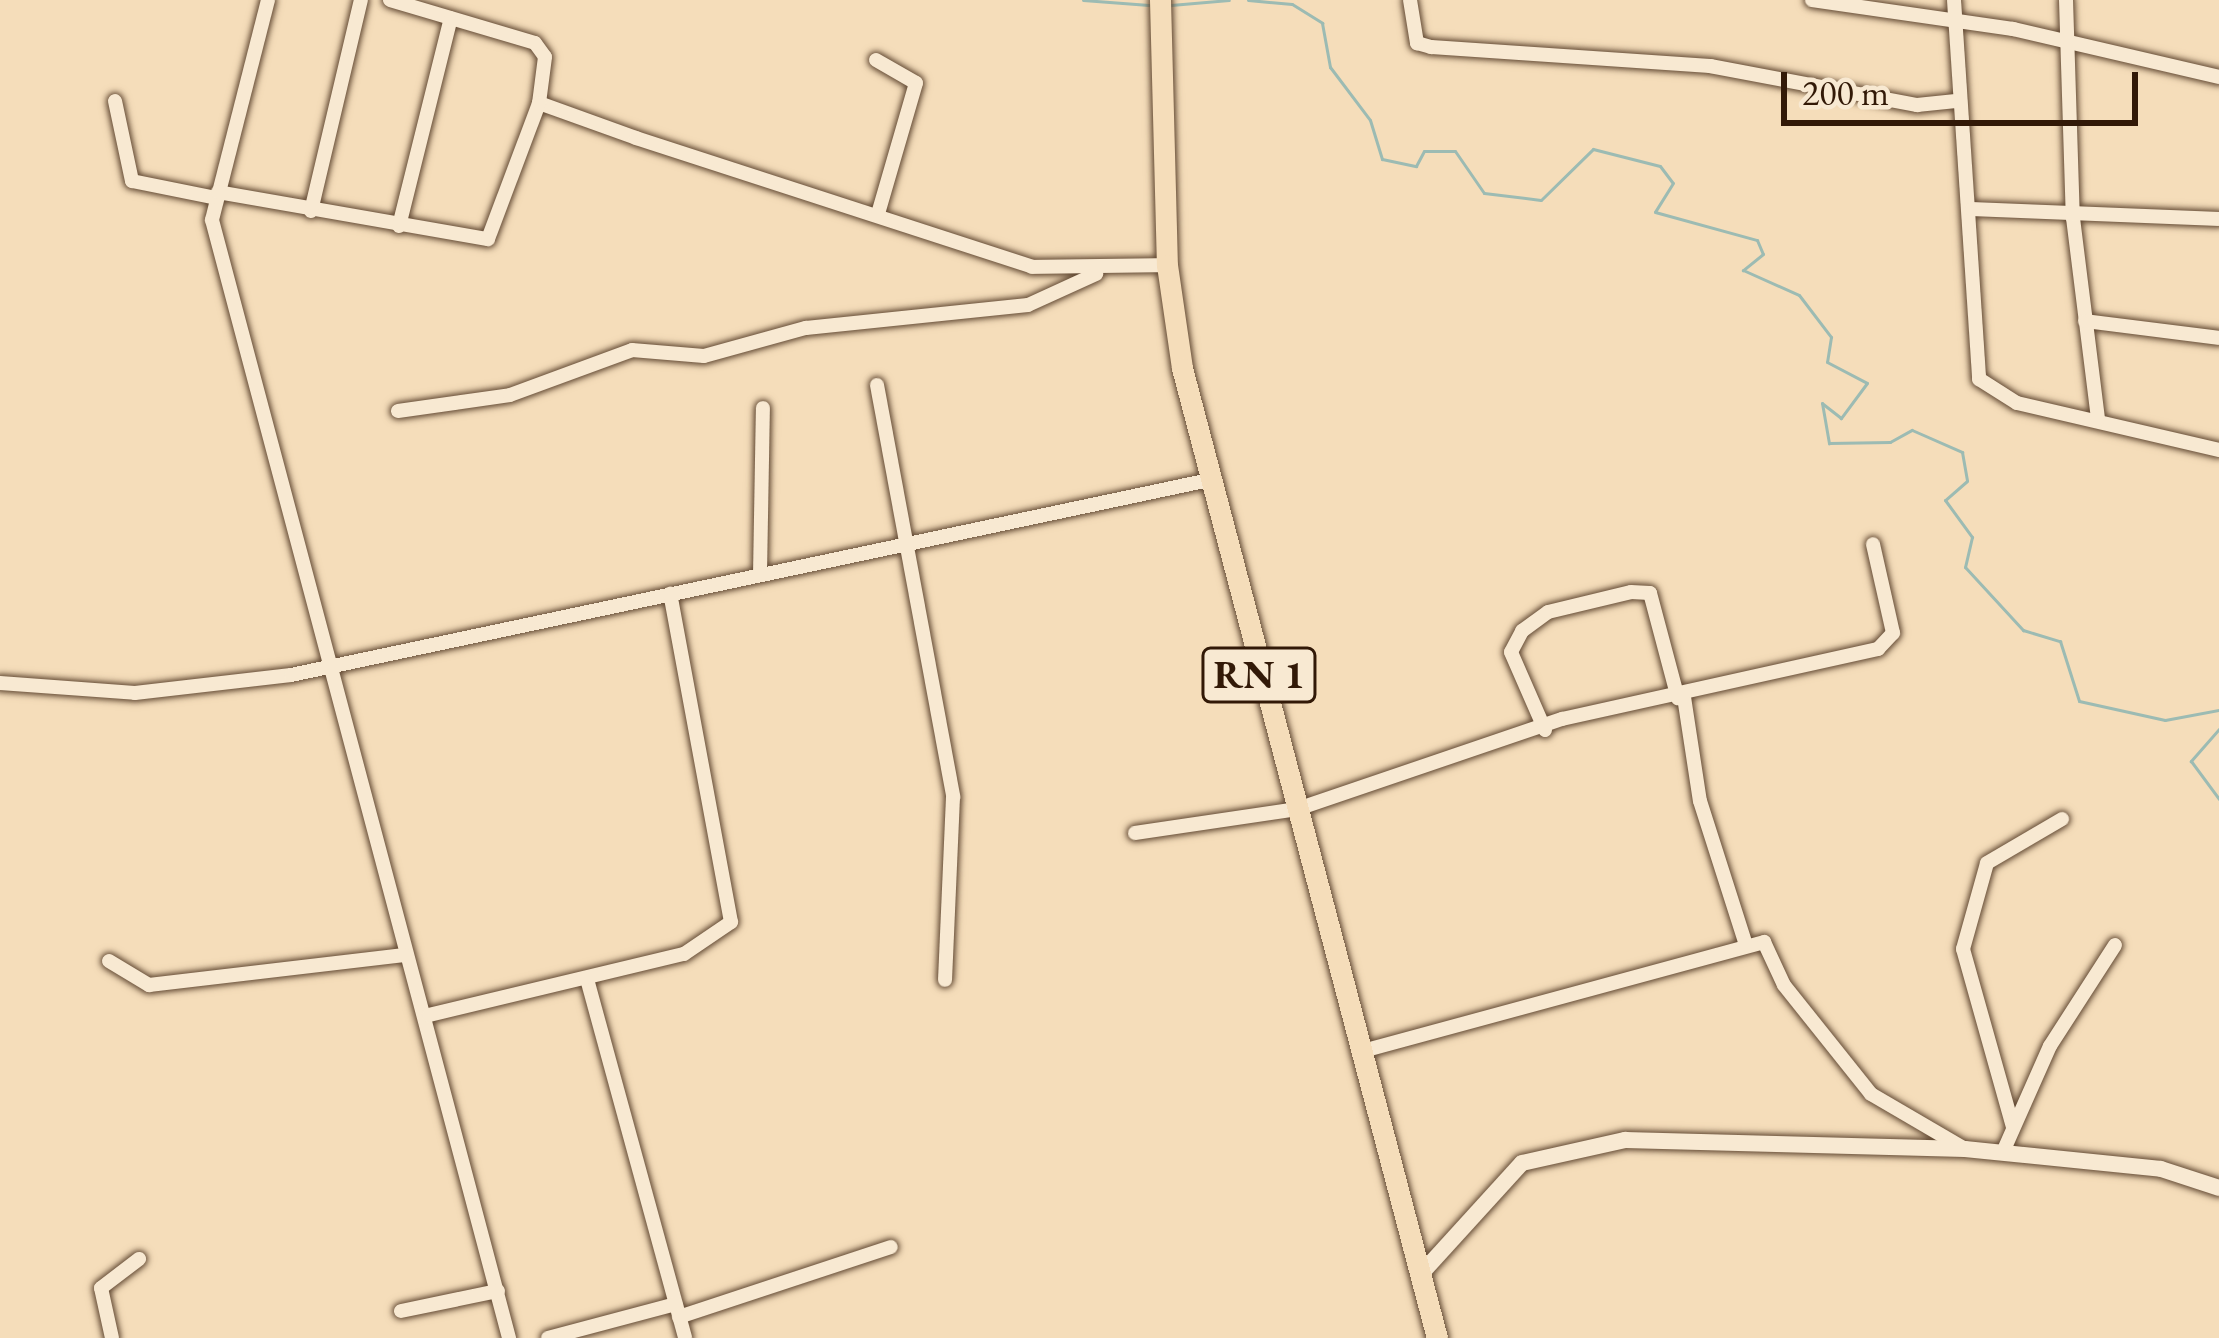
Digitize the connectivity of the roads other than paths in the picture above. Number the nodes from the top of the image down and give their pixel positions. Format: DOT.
graph roads {
  1 [pos="268,0"];
  2 [pos="361,0"];
  3 [pos="390,0"];
  4 [pos="1160,0"];
  5 [pos="1410,0"];
  6 [pos="1812,0"];
  7 [pos="1954,0"];
  8 [pos="2066,0"];
  9 [pos="451,18"];
  10 [pos="1955,21"];
  11 [pos="2067,45"];
  12 [pos="876,61"];
  13 [pos="2219,77"];
  14 [pos="115,101"];
  15 [pos="1956,101"];
  16 [pos="539,103"];
  17 [pos="215,195"];
  18 [pos="2078,208"];
  19 [pos="1972,209"];
  20 [pos="311,211"];
  21 [pos="878,214"];
  22 [pos="2219,219"];
  23 [pos="399,226"];
  24 [pos="1166,265"];
  25 [pos="1100,272"];
  26 [pos="2085,321"];
  27 [pos="2219,338"];
  28 [pos="878,386"];
  29 [pos="763,407"];
  30 [pos="398,411"];
  31 [pos="2098,419"];
  32 [pos="2219,450"];
  33 [pos="1209,480"];
  34 [pos="902,537"];
  35 [pos="1873,544"];
  36 [pos="760,574"];
  37 [pos="670,595"];
  38 [pos="334,668"];
  39 [pos="0,683"];
  40 [pos="1681,698"];
  41 [pos="1545,730"];
  42 [pos="1297,808"];
  43 [pos="2062,819"];
  44 [pos="1136,833"];
  45 [pos="1745,942"];
  46 [pos="2115,945"];
  47 [pos="404,955"];
  48 [pos="109,962"];
  49 [pos="587,979"];
  50 [pos="945,980"];
  51 [pos="429,1015"];
  52 [pos="1359,1052"];
  53 [pos="2013,1127"];
  54 [pos="1965,1149"];
  55 [pos="2003,1152"];
  56 [pos="2219,1188"];
  57 [pos="891,1247"];
  58 [pos="140,1259"];
  59 [pos="1420,1275"];
  60 [pos="498,1291"];
  61 [pos="677,1310"];
  62 [pos="401,1311"];
  63 [pos="112,1338"];
  64 [pos="508,1338"];
  65 [pos="548,1338"];
  66 [pos="685,1338"];
  67 [pos="1437,1338"];
  1 -- 17 [label="street"];
  2 -- 20 [label="street"];
  3 -- 9 [label="street"];
  4 -- 24 [label="main road, RN 1"];
  5 -- 15 [label="street"];
  6 -- 10 [label="street"];
  7 -- 10 [label="street"];
  8 -- 11 [label="street"];
  9 -- 16 [label="street"];
  9 -- 23 [label="street"];
  10 -- 11 [label="street"];
  10 -- 15 [label="street"];
  11 -- 13 [label="street"];
  11 -- 18 [label="street"];
  12 -- 21 [label="street"];
  14 -- 17 [label="street"];
  15 -- 19 [label="street"];
  16 -- 21 [label="street"];
  16 -- 23 [label="street"];
  17 -- 20 [label="street"];
  17 -- 38 [label="street"];
  18 -- 19 [label="street"];
  18 -- 22 [label="street"];
  18 -- 26 [label="street"];
  19 -- 31 [label="street"];
  20 -- 23 [label="street"];
  21 -- 25 [label="street"];
  24 -- 25 [label="street"];
  24 -- 33 [label="main road, RN 1"];
  25 -- 30 [label="street"];
  26 -- 27 [label="street"];
  26 -- 31 [label="street"];
  28 -- 34 [label="street"];
  29 -- 36 [label="street"];
  31 -- 32 [label="street"];
  33 -- 34 [label="street"];
  33 -- 42 [label="main road, RN 1"];
  34 -- 36 [label="street"];
  34 -- 50 [label="street"];
  35 -- 40 [label="street"];
  36 -- 37 [label="street"];
  37 -- 38 [label="street"];
  37 -- 49 [label="street"];
  38 -- 39 [label="street"];
  38 -- 47 [label="street"];
  40 -- 41 [label="street"];
  40 -- 41 [label="street"];
  40 -- 45 [label="street"];
  41 -- 42 [label="street"];
  42 -- 44 [label="street"];
  42 -- 52 [label="main road, RN 1"];
  43 -- 53 [label="street"];
  45 -- 52 [label="street"];
  45 -- 54 [label="street"];
  46 -- 53 [label="street"];
  47 -- 48 [label="street"];
  47 -- 51 [label="street"];
  49 -- 51 [label="street"];
  49 -- 61 [label="street"];
  51 -- 60 [label="street"];
  52 -- 59 [label="main road, RN 1"];
  53 -- 55 [label="street"];
  54 -- 55 [label="street"];
  54 -- 59 [label="street"];
  55 -- 56 [label="street"];
  57 -- 61 [label="street"];
  58 -- 63 [label="street"];
  59 -- 67 [label="main road, RN 1"];
  60 -- 62 [label="street"];
  60 -- 64 [label="street"];
  61 -- 65 [label="street"];
  61 -- 66 [label="street"];
}
